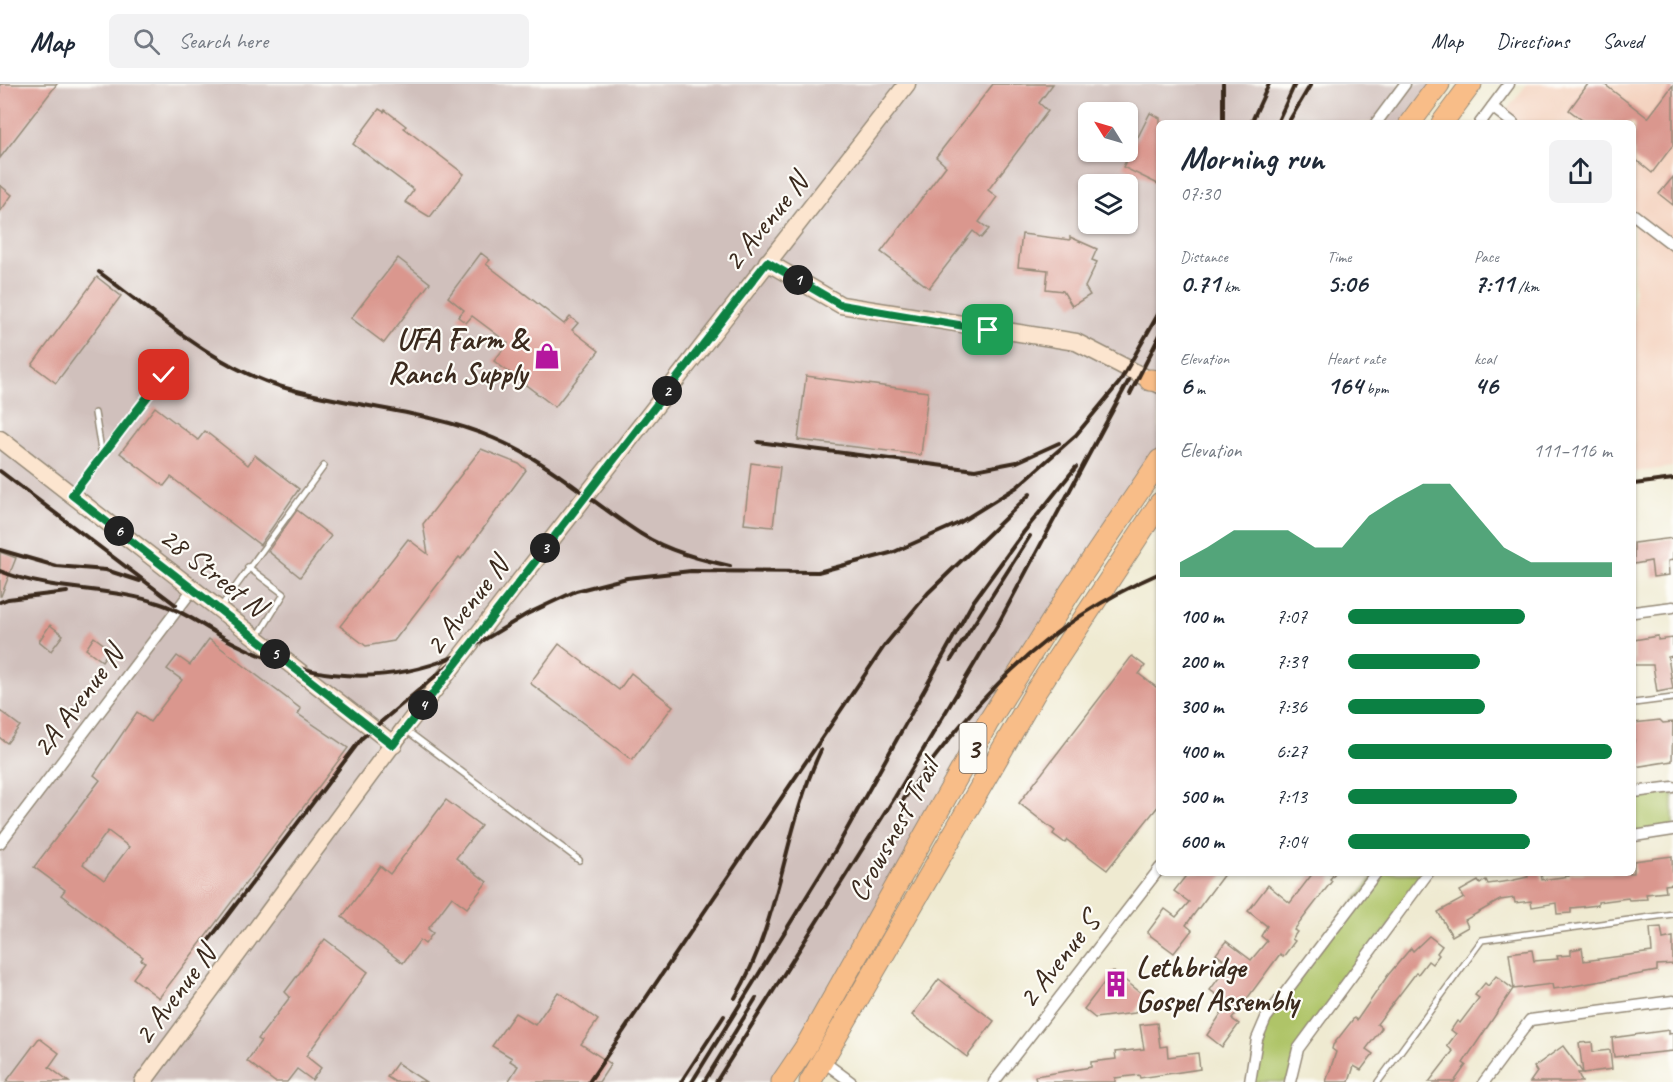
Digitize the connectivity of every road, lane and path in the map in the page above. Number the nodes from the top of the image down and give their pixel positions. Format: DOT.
graph roads {
  1 [pos="907,84"];
  2 [pos="1405,84"];
  3 [pos="1439,84"];
  4 [pos="1471,84"];
  5 [pos="1509,84"];
  6 [pos="1492,107"];
  7 [pos="1378,120"];
  8 [pos="1412,120"];
  9 [pos="1444,120"];
  10 [pos="1482,120"];
  11 [pos="1509,120"];
  12 [pos="1636,217"];
  13 [pos="1673,245"];
  14 [pos="767,262"];
  15 [pos="164,375"];
  16 [pos="1156,382"];
  17 [pos="95,413"];
  18 [pos="0,439"];
  19 [pos="102,456"];
  20 [pos="324,466"];
  21 [pos="1156,466"];
  22 [pos="72,495"];
  23 [pos="1156,509"];
  24 [pos="248,567"];
  25 [pos="193,589"];
  26 [pos="1673,606"];
  27 [pos="219,609"];
  28 [pos="1636,612"];
  29 [pos="256,639"];
  30 [pos="1673,698"];
  31 [pos="1636,703"];
  32 [pos="404,729"];
  33 [pos="393,745"];
  34 [pos="1673,787"];
  35 [pos="1636,792"];
  36 [pos="1673,830"];
  37 [pos="1636,836"];
  38 [pos="0,843"];
  39 [pos="579,860"];
  40 [pos="1156,873"];
  41 [pos="1374,876"];
  42 [pos="1426,876"];
  43 [pos="1673,914"];
  44 [pos="1673,1001"];
  45 [pos="805,1048"];
  46 [pos="823,1061"];
  47 [pos="143,1082"];
  48 [pos="782,1082"];
  49 [pos="810,1082"];
  50 [pos="850,1082"];
  51 [pos="994,1082"];
  52 [pos="1250,1082"];
  53 [pos="1290,1082"];
  54 [pos="1377,1082"];
  55 [pos="1484,1082"];
  1 -- 14 [label="street, 2 Avenue N"];
  2 -- 7 [label="street"];
  3 -- 8 [label="highway"];
  4 -- 9 [label="highway"];
  5 -- 6 [label="street"];
  6 -- 10 [label="street"];
  6 -- 11 [label="street"];
  12 -- 13 [label="street"];
  14 -- 16 [label="street"];
  14 -- 32 [label="street, 2 Avenue N"];
  15 -- 19 [label="lane"];
  17 -- 19 [label="lane"];
  18 -- 22 [label="street, 28 Street N"];
  19 -- 22 [label="lane"];
  20 -- 24 [label="lane"];
  21 -- 45 [label="highway, Crowsnest Trail / 3"];
  22 -- 25 [label="street, 28 Street N"];
  23 -- 46 [label="highway, Crowsnest Trail / 3"];
  24 -- 27 [label="lane"];
  24 -- 29 [label="lane"];
  25 -- 27 [label="street, 28 Street N"];
  25 -- 38 [label="street, 2A Avenue N"];
  26 -- 28 [label="street"];
  27 -- 29 [label="street, 28 Street N"];
  29 -- 33 [label="street, 28 Street N"];
  30 -- 31 [label="lane"];
  32 -- 33 [label="street, 2 Avenue N"];
  32 -- 39 [label="lane"];
  33 -- 47 [label="street, 2 Avenue N"];
  34 -- 35 [label="street"];
  36 -- 37 [label="street"];
  40 -- 51 [label="street, 2 Avenue S"];
  41 -- 52 [label="street"];
  42 -- 53 [label="street"];
  43 -- 54 [label="lane"];
  44 -- 55 [label="street"];
  45 -- 46 [label="street"];
  45 -- 48 [label="highway, Crowsnest Trail / 3"];
  46 -- 49 [label="highway, Crowsnest Trail / 3"];
  46 -- 50 [label="street"];
}
